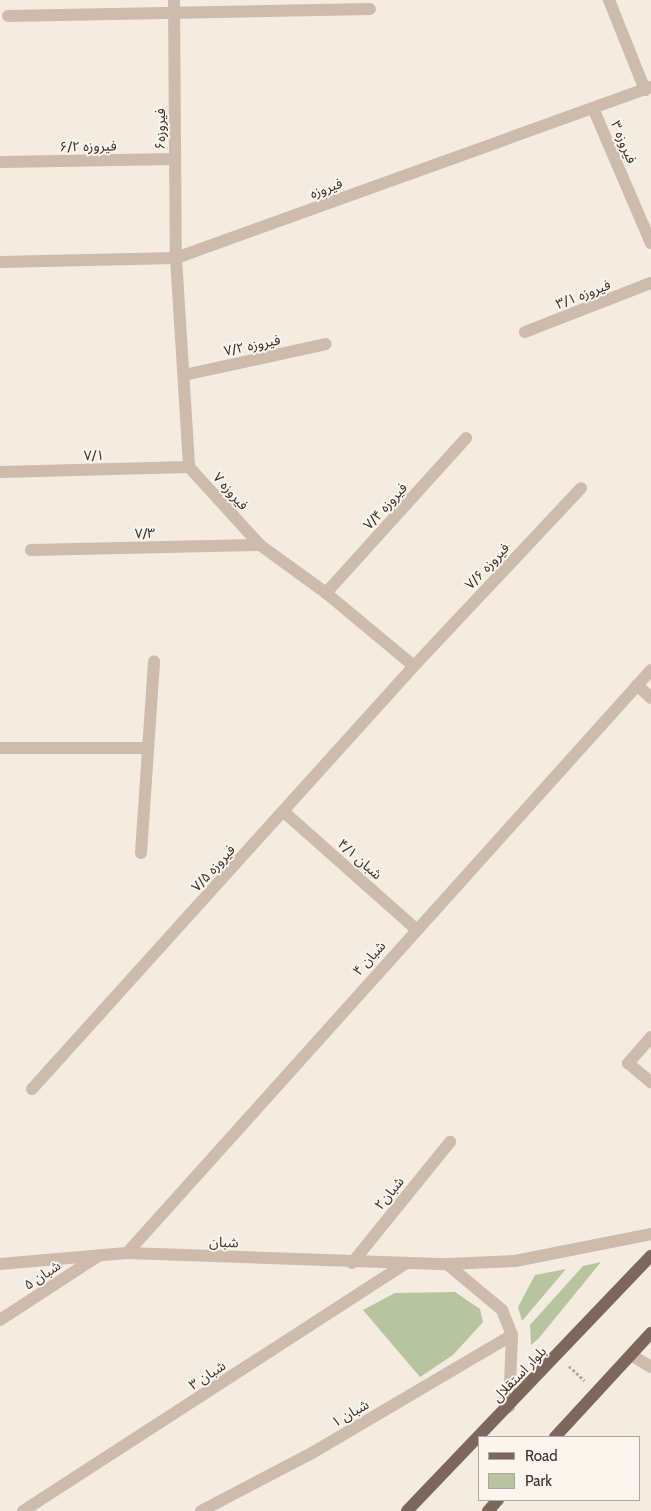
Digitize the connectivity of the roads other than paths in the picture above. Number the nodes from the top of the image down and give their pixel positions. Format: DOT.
graph roads {
  1 [pos="174,0"];
  2 [pos="609,0"];
  3 [pos="370,9"];
  4 [pos="175,14"];
  5 [pos="8,16"];
  6 [pos="648,88"];
  7 [pos="593,108"];
  8 [pos="175,159"];
  9 [pos="2,162"];
  10 [pos="651,243"];
  11 [pos="176,258"];
  12 [pos="0,262"];
  13 [pos="651,283"];
  14 [pos="525,332"];
  15 [pos="326,344"];
  16 [pos="184,375"];
  17 [pos="466,438"];
  18 [pos="190,467"];
  19 [pos="0,472"];
  20 [pos="581,488"];
  21 [pos="260,545"];
  22 [pos="31,550"];
  23 [pos="326,593"];
  24 [pos="154,660"];
  25 [pos="414,666"];
  26 [pos="651,670"];
  27 [pos="637,685"];
  28 [pos="651,698"];
  29 [pos="0,748"];
  30 [pos="148,748"];
  31 [pos="284,812"];
  32 [pos="141,853"];
  33 [pos="416,928"];
  34 [pos="651,1037"];
  35 [pos="651,1082"];
  36 [pos="32,1089"];
  37 [pos="450,1142"];
  38 [pos="651,1234"];
  39 [pos="101,1254"];
  40 [pos="126,1254"];
  41 [pos="651,1256"];
  42 [pos="352,1262"];
  43 [pos="407,1263"];
  44 [pos="0,1264"];
  45 [pos="447,1264"];
  46 [pos="0,1320"];
  47 [pos="651,1333"];
  48 [pos="512,1335"];
  49 [pos="631,1355"];
  50 [pos="651,1366"];
  51 [pos="508,1407"];
  52 [pos="480,1436"];
  53 [pos="556,1436"];
  54 [pos="478,1438"];
  55 [pos="497,1501"];
  56 [pos="23,1511"];
  57 [pos="201,1511"];
  58 [pos="407,1511"];
  59 [pos="488,1511"];
  1 -- 4 [label="street, فیروزه۶"];
  2 -- 6 [label="street"];
  3 -- 4 [label="street"];
  4 -- 5 [label="street"];
  4 -- 8 [label="street, فیروزه۶"];
  6 -- 7 [label="street, فیروزه"];
  7 -- 10 [label="street, ۳ فیروزه"];
  7 -- 11 [label="street, فیروزه"];
  8 -- 9 [label="street, ۶/۲ فیروزه"];
  8 -- 11 [label="street, فیروزه۶"];
  11 -- 12 [label="street, فیروزه"];
  11 -- 16 [label="street"];
  13 -- 14 [label="street, ۳/۱ فیروزه"];
  15 -- 16 [label="street, ۷/۲ فیروزه"];
  16 -- 18 [label="street"];
  17 -- 23 [label="street, ۷/۴ فیروزه"];
  18 -- 19 [label="street, ۷/۱"];
  18 -- 21 [label="street, ۷ فیروزه"];
  20 -- 25 [label="street, ۷/۶ فیروزه"];
  21 -- 22 [label="street, ۷/۳"];
  21 -- 23 [label="street, ۷ فیروزه"];
  23 -- 25 [label="street, ۷ فیروزه"];
  24 -- 30 [label="street"];
  25 -- 31 [label="street, ۷/۵ فیروزه"];
  26 -- 27 [label="street, ۴ شبان"];
  27 -- 28 [label="street"];
  27 -- 33 [label="street, ۴ شبان"];
  29 -- 30 [label="street"];
  30 -- 32 [label="street"];
  31 -- 33 [label="street, ۴/۱ شبان"];
  31 -- 36 [label="street, ۷/۵ فیروزه"];
  33 -- 40 [label="street, ۴ شبان"];
  34 -- 35 [label="street"];
  37 -- 42 [label="street, شبان۲"];
  38 -- 45 [label="street, شبان"];
  39 -- 40 [label="street, شبان"];
  39 -- 44 [label="street, شبان"];
  39 -- 46 [label="street, ۵ شبان"];
  40 -- 42 [label="street, شبان"];
  41 -- 51 [label="main road, بلوار استقلال"];
  42 -- 43 [label="street, شبان"];
  43 -- 45 [label="street, شبان"];
  43 -- 56 [label="street, ۳ شبان"];
  45 -- 48 [label="street"];
  47 -- 49 [label="main road"];
  48 -- 51 [label="street"];
  48 -- 57 [label="street, ۱ شبان"];
  49 -- 50 [label="street"];
  49 -- 53 [label="main road"];
  51 -- 52 [label="main road, بلوار استقلال"];
  54 -- 58 [label="main road, بلوار استقلال"];
  55 -- 59 [label="main road"];
}
